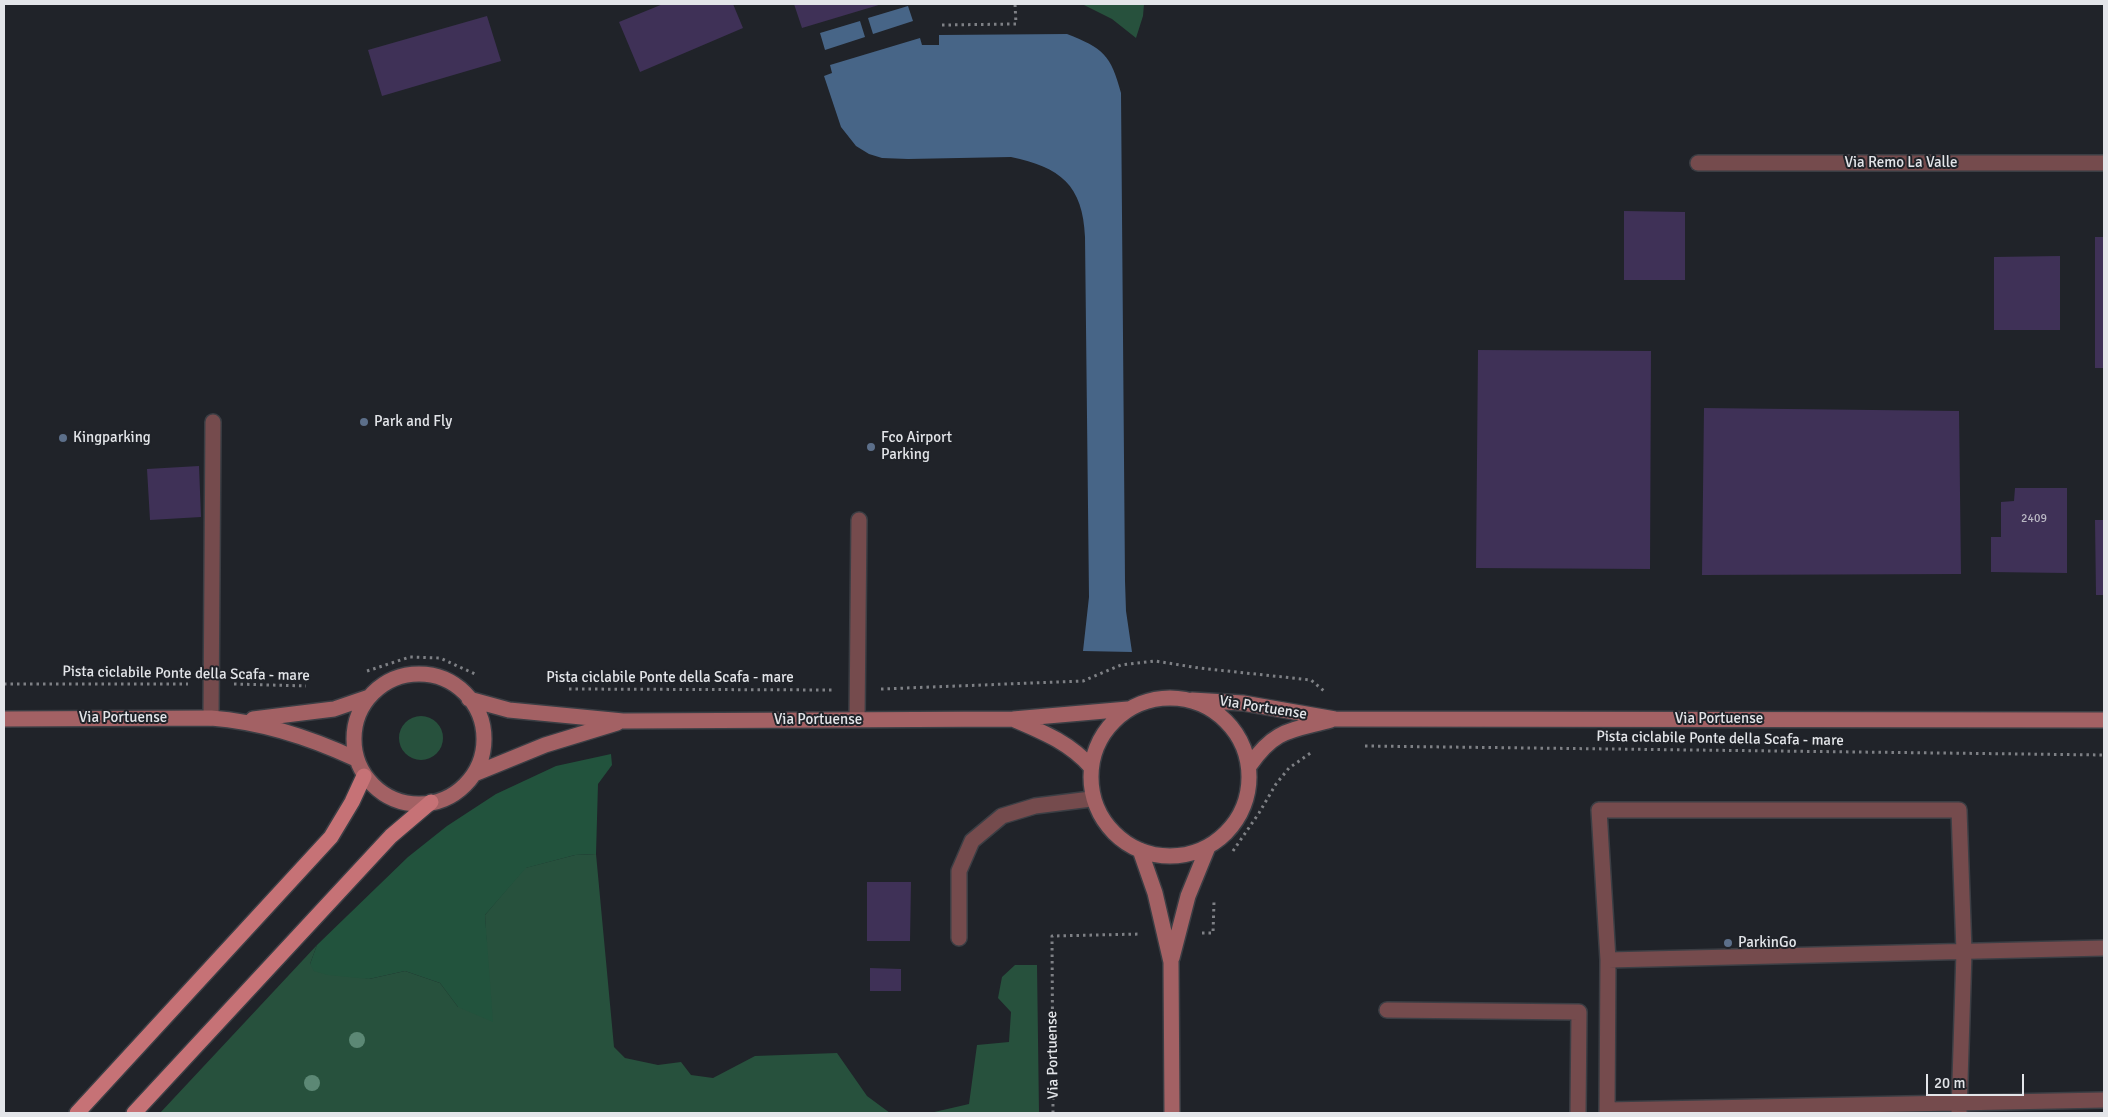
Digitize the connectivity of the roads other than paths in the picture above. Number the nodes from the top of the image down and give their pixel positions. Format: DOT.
graph roads {
  1 [pos="1698,163"];
  2 [pos="2104,163"];
  3 [pos="213,422"];
  4 [pos="859,520"];
  5 [pos="369,697"];
  6 [pos="469,699"];
  7 [pos="1192,700"];
  8 [pos="1128,709"];
  9 [pos="211,718"];
  10 [pos="4,719"];
  11 [pos="857,719"];
  12 [pos="1334,719"];
  13 [pos="242,720"];
  14 [pos="1013,720"];
  15 [pos="2104,720"];
  16 [pos="623,721"];
  17 [pos="356,759"];
  18 [pos="1250,765"];
  19 [pos="1091,766"];
  20 [pos="474,774"];
  21 [pos="364,776"];
  22 [pos="1091,799"];
  23 [pos="431,802"];
  24 [pos="1208,847"];
  25 [pos="1140,850"];
  26 [pos="959,938"];
  27 [pos="2104,948"];
  28 [pos="1964,952"];
  29 [pos="1608,960"];
  30 [pos="1171,962"];
  31 [pos="1386,1010"];
  32 [pos="2104,1100"];
  33 [pos="1959,1108"];
  34 [pos="1607,1112"];
  35 [pos="77,1113"];
  36 [pos="134,1113"];
  37 [pos="1172,1113"];
  38 [pos="1578,1113"];
  1 -- 2 [label="street, Via Remo La Valle"];
  3 -- 9 [label="street"];
  4 -- 11 [label="street"];
  5 -- 6 [label="street"];
  5 -- 13 [label="street, Via Portuense"];
  5 -- 17 [label="street"];
  6 -- 16 [label="street, Via Portuense"];
  6 -- 20 [label="street"];
  7 -- 8 [label="street"];
  7 -- 12 [label="street, Via Portuense"];
  7 -- 18 [label="street"];
  8 -- 14 [label="street, Via Portuense"];
  8 -- 19 [label="street"];
  9 -- 10 [label="street, Via Portuense"];
  9 -- 13 [label="street, Via Portuense"];
  11 -- 14 [label="street, Via Portuense"];
  11 -- 16 [label="street, Via Portuense"];
  12 -- 15 [label="street, Via Portuense"];
  12 -- 18 [label="street, Via Portuense"];
  13 -- 17 [label="street, Via Portuense"];
  14 -- 19 [label="street, Via Portuense"];
  16 -- 20 [label="street, Via Portuense"];
  17 -- 21 [label="street"];
  18 -- 24 [label="street"];
  19 -- 22 [label="street"];
  20 -- 23 [label="street"];
  21 -- 23 [label="street"];
  21 -- 35 [label="main road"];
  22 -- 25 [label="street"];
  22 -- 26 [label="street"];
  23 -- 36 [label="main road"];
  24 -- 25 [label="street"];
  24 -- 30 [label="street"];
  25 -- 30 [label="street"];
  27 -- 28 [label="street"];
  28 -- 29 [label="street"];
  28 -- 29 [label="street"];
  28 -- 33 [label="street"];
  29 -- 34 [label="street"];
  30 -- 37 [label="street"];
  31 -- 38 [label="street"];
  32 -- 33 [label="street"];
  33 -- 34 [label="street"];
}
